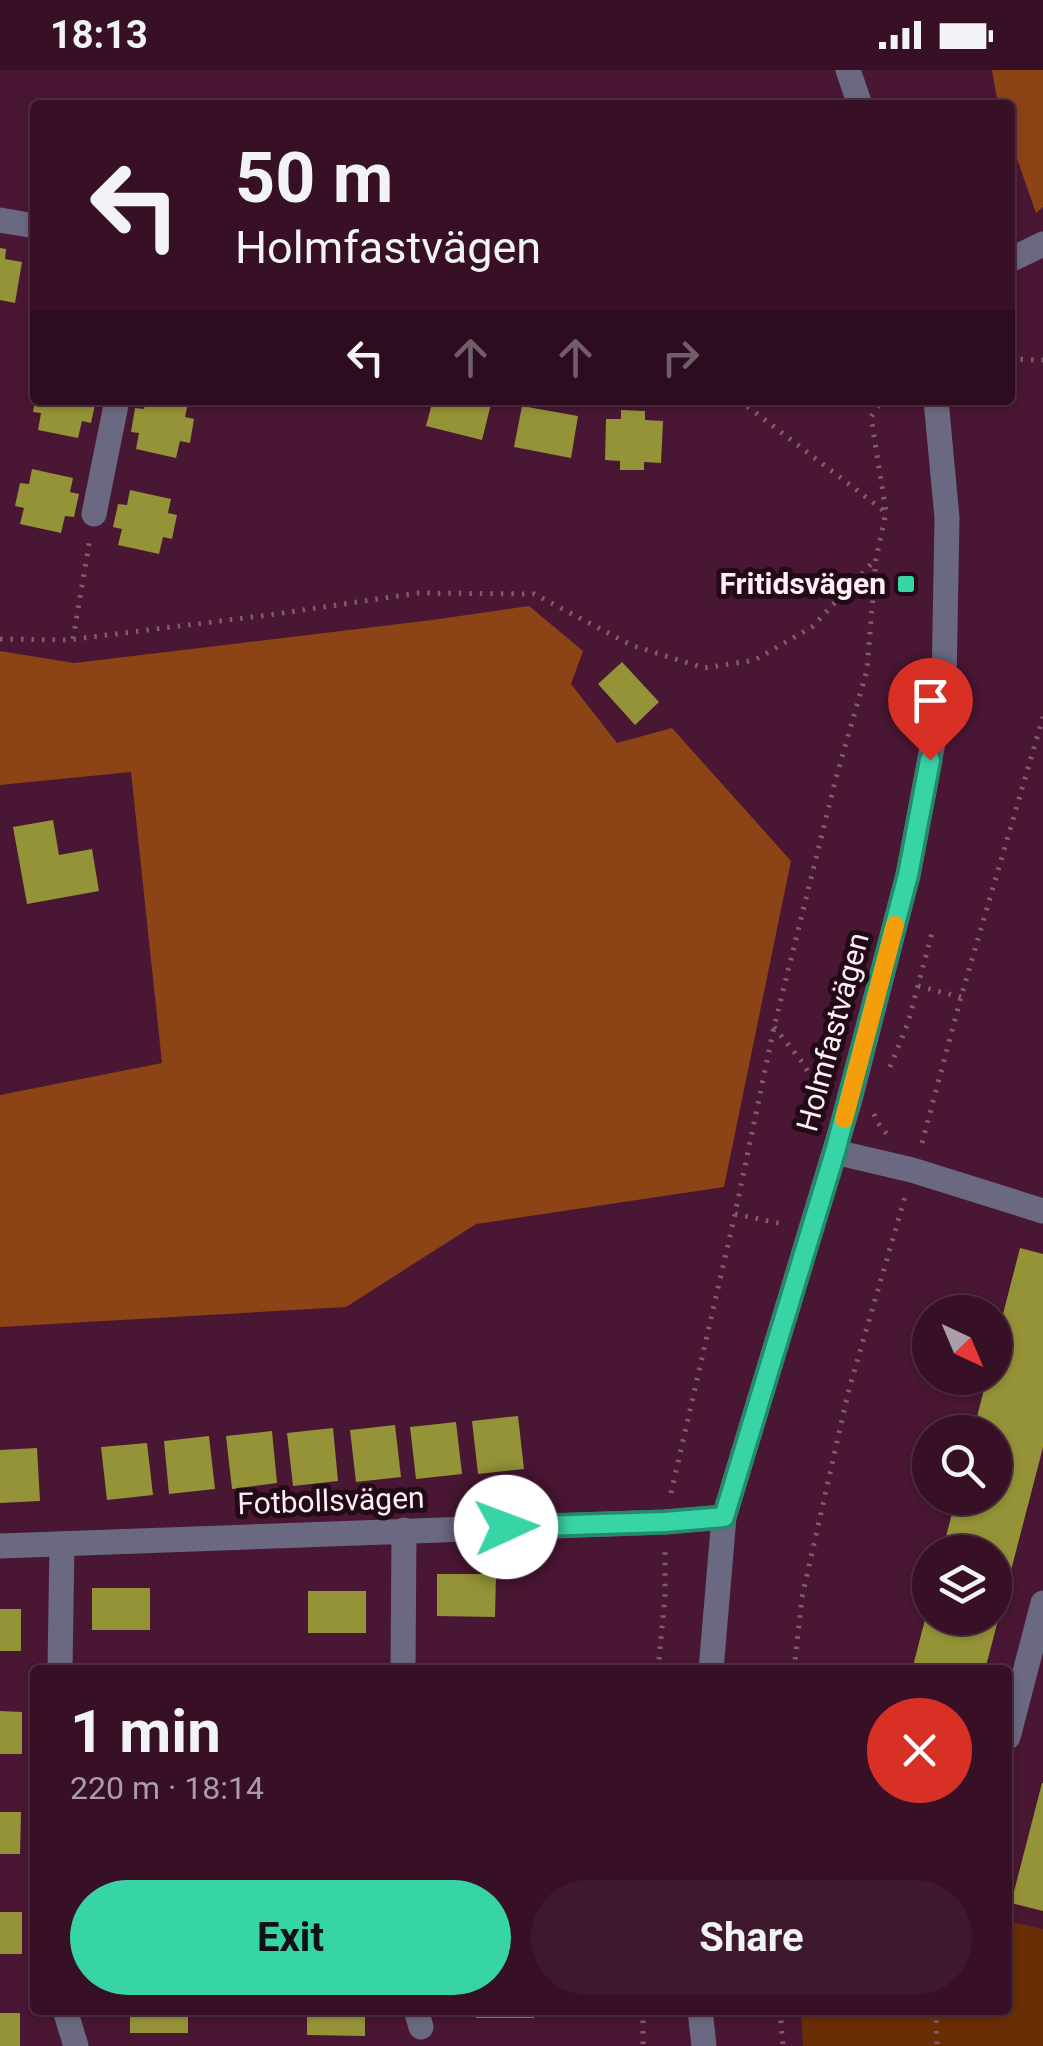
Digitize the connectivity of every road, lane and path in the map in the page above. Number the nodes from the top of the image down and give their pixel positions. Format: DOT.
graph roads {
  1 [pos="848,70"];
  2 [pos="858,100"];
  3 [pos="0,220"];
  4 [pos="30,225"];
  5 [pos="1043,244"];
  6 [pos="1015,258"];
  7 [pos="1015,360"];
  8 [pos="1043,360"];
  9 [pos="116,405"];
  10 [pos="746,405"];
  11 [pos="879,405"];
  12 [pos="936,405"];
  13 [pos="886,512"];
  14 [pos="94,514"];
  15 [pos="876,559"];
  16 [pos="0,639"];
  17 [pos="72,639"];
  18 [pos="932,934"];
  19 [pos="918,986"];
  20 [pos="961,997"];
  21 [pos="774,1026"];
  22 [pos="886,1074"];
  23 [pos="830,1097"];
  24 [pos="872,1108"];
  25 [pos="892,1140"];
  26 [pos="835,1152"];
  27 [pos="1043,1211"];
  28 [pos="735,1214"];
  29 [pos="783,1224"];
  30 [pos="724,1517"];
  31 [pos="665,1522"];
  32 [pos="404,1530"];
  33 [pos="62,1544"];
  34 [pos="0,1546"];
  35 [pos="1043,1603"];
  36 [pos="60,1665"];
  37 [pos="403,1665"];
  38 [pos="658,1665"];
  39 [pos="711,1665"];
  40 [pos="1012,1722"];
  41 [pos="67,2015"];
  42 [pos="643,2015"];
  43 [pos="701,2015"];
  44 [pos="780,2015"];
  45 [pos="936,2015"];
  46 [pos="76,2046"];
  47 [pos="643,2046"];
  48 [pos="704,2046"];
  49 [pos="783,2046"];
  50 [pos="937,2046"];
  1 -- 2 [label="street"];
  3 -- 4 [label="street"];
  5 -- 6 [label="street"];
  7 -- 8 [label="path"];
  9 -- 14 [label="street"];
  10 -- 13 [label="path"];
  11 -- 13 [label="path"];
  12 -- 26 [label="street, Holmfastvägen"];
  13 -- 15 [label="path"];
  14 -- 17 [label="path"];
  15 -- 17 [label="path"];
  15 -- 21 [label="path"];
  16 -- 17 [label="path"];
  18 -- 19 [label="path"];
  19 -- 20 [label="path"];
  19 -- 22 [label="path"];
  21 -- 23 [label="path"];
  21 -- 28 [label="path"];
  24 -- 25 [label="path"];
  26 -- 27 [label="street"];
  26 -- 30 [label="street, Holmfastvägen"];
  28 -- 29 [label="path"];
  28 -- 31 [label="path"];
  30 -- 31 [label="street, Fotbollsvägen"];
  30 -- 39 [label="street, Holmfastvägen"];
  31 -- 32 [label="street, Fotbollsvägen"];
  31 -- 38 [label="path"];
  32 -- 33 [label="street, Fotbollsvägen"];
  32 -- 37 [label="street"];
  33 -- 34 [label="street, Fotbollsvägen"];
  33 -- 36 [label="street"];
  35 -- 40 [label="street"];
  41 -- 46 [label="street"];
  42 -- 47 [label="path"];
  43 -- 48 [label="street"];
  44 -- 49 [label="path"];
  45 -- 50 [label="path"];
}
